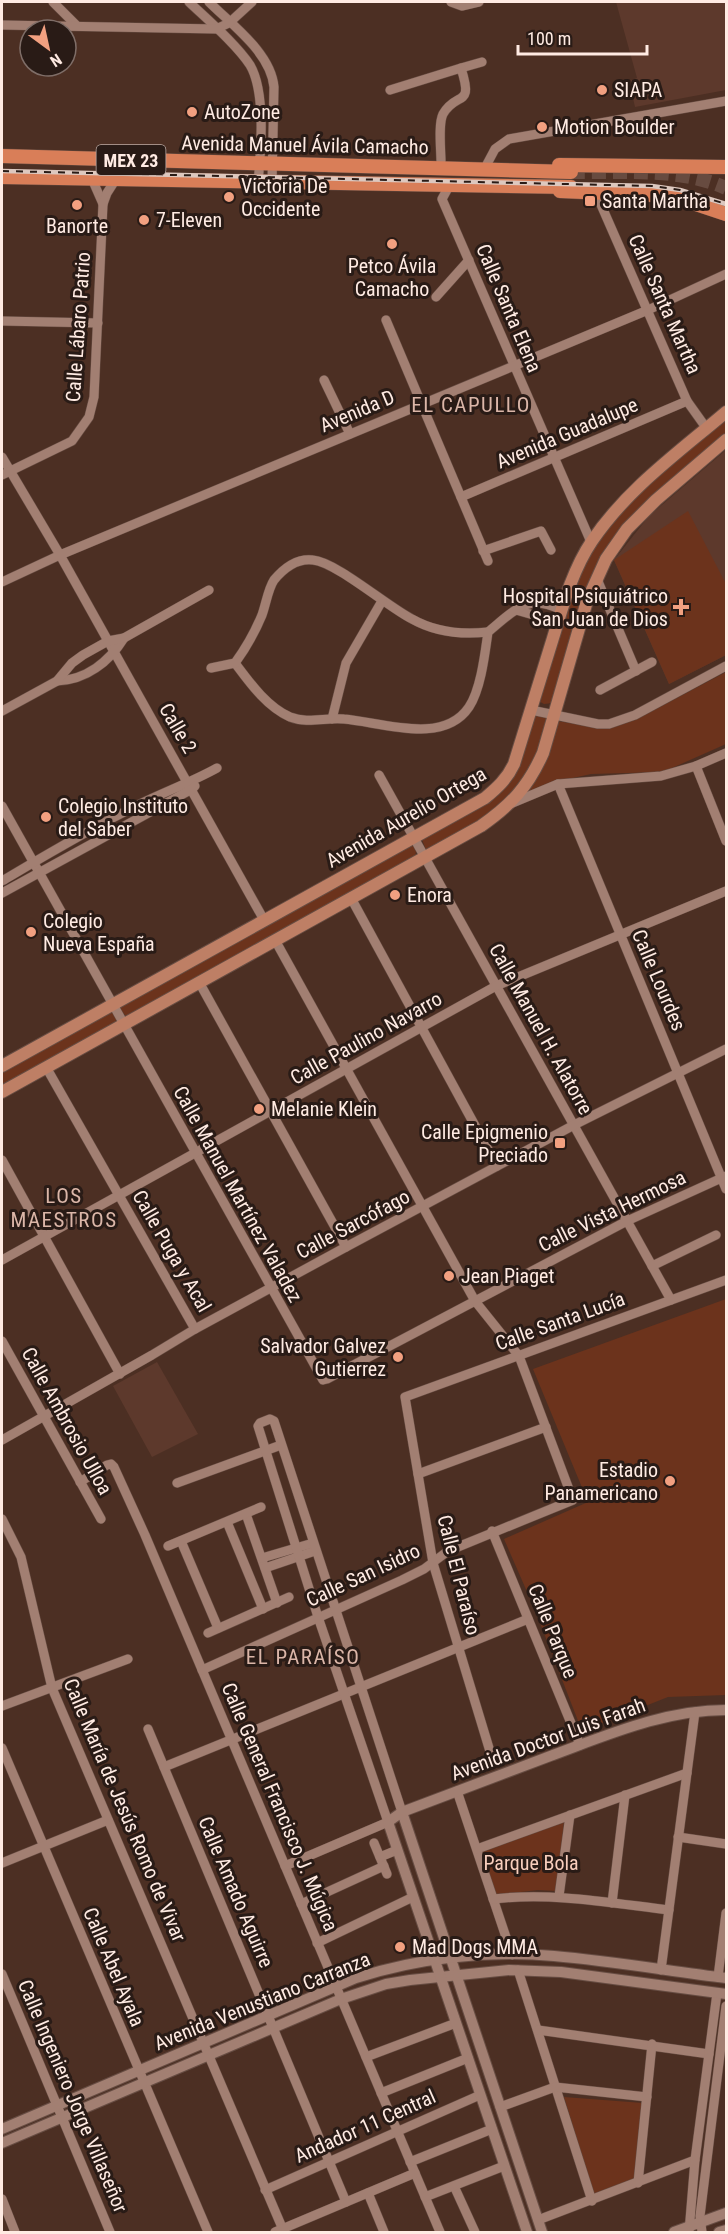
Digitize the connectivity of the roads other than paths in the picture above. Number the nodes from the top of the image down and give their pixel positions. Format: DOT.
graph roads {
  1 [pos="53,2"];
  2 [pos="189,2"];
  3 [pos="209,2"];
  4 [pos="252,2"];
  5 [pos="451,2"];
  6 [pos="478,2"];
  7 [pos="69,18"];
  8 [pos="229,23"];
  9 [pos="2,25"];
  10 [pos="18,25"];
  11 [pos="78,25"];
  12 [pos="216,29"];
  13 [pos="482,62"];
  14 [pos="461,68"];
  15 [pos="390,90"];
  16 [pos="726,101"];
  17 [pos="2,156"];
  18 [pos="441,162"];
  19 [pos="266,164"];
  20 [pos="487,164"];
  21 [pos="393,166"];
  22 [pos="591,166"];
  23 [pos="726,167"];
  24 [pos="571,172"];
  25 [pos="2,177"];
  26 [pos="92,179"];
  27 [pos="116,179"];
  28 [pos="265,183"];
  29 [pos="366,184"];
  30 [pos="571,187"];
  31 [pos="448,188"];
  32 [pos="591,192"];
  33 [pos="103,204"];
  34 [pos="726,214"];
  35 [pos="469,260"];
  36 [pos="726,274"];
  37 [pos="436,297"];
  38 [pos="648,310"];
  39 [pos="386,320"];
  40 [pos="2,321"];
  41 [pos="99,323"];
  42 [pos="514,366"];
  43 [pos="324,380"];
  44 [pos="687,401"];
  45 [pos="421,404"];
  46 [pos="726,412"];
  47 [pos="707,429"];
  48 [pos="350,434"];
  49 [pos="726,440"];
  50 [pos="2,458"];
  51 [pos="554,458"];
  52 [pos="6,473"];
  53 [pos="461,497"];
  54 [pos="591,542"];
  55 [pos="550,550"];
  56 [pos="483,551"];
  57 [pos="60,555"];
  58 [pos="488,561"];
  59 [pos="597,579"];
  60 [pos="2,582"];
  61 [pos="209,590"];
  62 [pos="382,601"];
  63 [pos="516,610"];
  64 [pos="560,615"];
  65 [pos="488,632"];
  66 [pos="124,638"];
  67 [pos="108,641"];
  68 [pos="115,653"];
  69 [pos="652,662"];
  70 [pos="236,663"];
  71 [pos="726,666"];
  72 [pos="211,668"];
  73 [pos="636,671"];
  74 [pos="57,681"];
  75 [pos="600,690"];
  76 [pos="531,710"];
  77 [pos="2,711"];
  78 [pos="554,716"];
  79 [pos="332,719"];
  80 [pos="726,753"];
  81 [pos="696,766"];
  82 [pos="217,768"];
  83 [pos="379,776"];
  84 [pos="558,784"];
  85 [pos="190,785"];
  86 [pos="510,804"];
  87 [pos="2,806"];
  88 [pos="415,837"];
  89 [pos="726,841"];
  90 [pos="425,857"];
  91 [pos="36,867"];
  92 [pos="2,882"];
  93 [pos="726,891"];
  94 [pos="2,893"];
  95 [pos="351,898"];
  96 [pos="264,921"];
  97 [pos="621,935"];
  98 [pos="275,940"];
  99 [pos="199,982"];
  100 [pos="496,986"];
  101 [pos="112,1005"];
  102 [pos="123,1024"];
  103 [pos="421,1028"];
  104 [pos="726,1049"];
  105 [pos="2,1066"];
  106 [pos="46,1067"];
  107 [pos="346,1070"];
  108 [pos="678,1073"];
  109 [pos="2,1092"];
  110 [pos="270,1111"];
  111 [pos="574,1125"];
  112 [pos="195,1153"];
  113 [pos="2,1160"];
  114 [pos="497,1166"];
  115 [pos="724,1177"];
  116 [pos="726,1190"];
  117 [pos="119,1195"];
  118 [pos="422,1206"];
  119 [pos="627,1221"];
  120 [pos="716,1235"];
  121 [pos="44,1237"];
  122 [pos="346,1247"];
  123 [pos="2,1260"];
  124 [pos="652,1266"];
  125 [pos="726,1280"];
  126 [pos="272,1289"];
  127 [pos="671,1300"];
  128 [pos="475,1301"];
  129 [pos="195,1329"];
  130 [pos="2,1341"];
  131 [pos="519,1356"];
  132 [pos="120,1374"];
  133 [pos="323,1380"];
  134 [pos="405,1397"];
  135 [pos="43,1416"];
  136 [pos="546,1427"];
  137 [pos="2,1440"];
  138 [pos="281,1445"];
  139 [pos="266,1450"];
  140 [pos="418,1474"];
  141 [pos="81,1482"];
  142 [pos="177,1483"];
  143 [pos="261,1507"];
  144 [pos="246,1514"];
  145 [pos="2,1519"];
  146 [pos="101,1519"];
  147 [pos="227,1522"];
  148 [pos="492,1532"];
  149 [pos="181,1541"];
  150 [pos="168,1546"];
  151 [pos="314,1547"];
  152 [pos="298,1552"];
  153 [pos="261,1558"];
  154 [pos="433,1563"];
  155 [pos="265,1568"];
  156 [pos="289,1597"];
  157 [pos="277,1603"];
  158 [pos="263,1609"];
  159 [pos="334,1610"];
  160 [pos="318,1617"];
  161 [pos="528,1619"];
  162 [pos="218,1628"];
  163 [pos="208,1633"];
  164 [pos="458,1648"];
  165 [pos="128,1659"];
  166 [pos="202,1670"];
  167 [pos="361,1686"];
  168 [pos="52,1688"];
  169 [pos="343,1693"];
  170 [pos="2,1706"];
  171 [pos="726,1710"];
  172 [pos="695,1712"];
  173 [pos="148,1729"];
  174 [pos="231,1739"];
  175 [pos="580,1745"];
  176 [pos="2,1748"];
  177 [pos="492,1758"];
  178 [pos="164,1767"];
  179 [pos="687,1773"];
  180 [pos="457,1791"];
  181 [pos="625,1795"];
  182 [pos="402,1812"];
  183 [pos="570,1815"];
  184 [pos="108,1820"];
  185 [pos="388,1822"];
  186 [pos="678,1837"];
  187 [pos="374,1843"];
  188 [pos="726,1844"];
  189 [pos="43,1846"];
  190 [pos="477,1849"];
  191 [pos="397,1850"];
  192 [pos="2,1863"];
  193 [pos="285,1866"];
  194 [pos="383,1866"];
  195 [pos="559,1896"];
  196 [pos="413,1897"];
  197 [pos="494,1899"];
  198 [pos="612,1903"];
  199 [pos="301,1904"];
  200 [pos="669,1910"];
  201 [pos="726,1913"];
  202 [pos="317,1943"];
  203 [pos="512,1955"];
  204 [pos="451,1958"];
  205 [pos="434,1960"];
  206 [pos="518,1970"];
  207 [pos="661,1970"];
  208 [pos="2,1974"];
  209 [pos="456,1974"];
  210 [pos="440,1976"];
  211 [pos="722,1978"];
  212 [pos="336,1987"];
  213 [pos="722,1993"];
  214 [pos="341,1999"];
  215 [pos="726,2006"];
  216 [pos="268,2016"];
  217 [pos="456,2023"];
  218 [pos="273,2027"];
  219 [pos="538,2030"];
  220 [pos="204,2044"];
  221 [pos="652,2044"];
  222 [pos="709,2054"];
  223 [pos="208,2055"];
  224 [pos="366,2057"];
  225 [pos="468,2058"];
  226 [pos="139,2071"];
  227 [pos="144,2082"];
  228 [pos="555,2087"];
  229 [pos="711,2088"];
  230 [pos="726,2089"];
  231 [pos="381,2093"];
  232 [pos="480,2094"];
  233 [pos="647,2097"];
  234 [pos="58,2105"];
  235 [pos="500,2107"];
  236 [pos="63,2117"];
  237 [pos="2,2129"];
  238 [pos="492,2129"];
  239 [pos="397,2130"];
  240 [pos="2,2143"];
  241 [pos="695,2160"];
  242 [pos="410,2162"];
  243 [pos="330,2163"];
  244 [pos="504,2166"];
  245 [pos="415,2174"];
  246 [pos="638,2183"];
  247 [pos="454,2186"];
  248 [pos="265,2190"];
  249 [pos="368,2193"];
  250 [pos="425,2197"];
  251 [pos="2,2199"];
  252 [pos="592,2201"];
  253 [pos="346,2202"];
  254 [pos="726,2213"];
  255 [pos="538,2220"];
  256 [pos="701,2228"];
  257 [pos="689,2230"];
  258 [pos="726,2230"];
  259 [pos="280,2231"];
  260 [pos="15,2232"];
  261 [pos="110,2232"];
  262 [pos="208,2232"];
  263 [pos="384,2232"];
  264 [pos="440,2232"];
  265 [pos="475,2232"];
  266 [pos="526,2232"];
  267 [pos="542,2232"];
  268 [pos="674,2232"];
  269 [pos="719,2232"];
  1 -- 7 [label="street"];
  2 -- 12 [label="street"];
  3 -- 8 [label="street"];
  4 -- 8 [label="street"];
  5 -- 6 [label="street"];
  8 -- 12 [label="street"];
  8 -- 19 [label="street"];
  9 -- 10 [label="street"];
  11 -- 12 [label="street"];
  12 -- 19 [label="street"];
  13 -- 14 [label="street"];
  14 -- 15 [label="street"];
  14 -- 18 [label="street"];
  16 -- 20 [label="street"];
  17 -- 19 [label="main road, Avenida Manuel Ávila Camacho / MEX 23"];
  18 -- 20 [label="main road"];
  18 -- 21 [label="main road"];
  19 -- 21 [label="main road, Avenida Manuel Ávila Camacho / MEX 23"];
  19 -- 28 [label="street"];
  19 -- 28 [label="street"];
  20 -- 22 [label="main road"];
  21 -- 24 [label="main road, Avenida Manuel Ávila Camacho / MEX 23"];
  22 -- 23 [label="main road"];
  22 -- 32 [label="main road"];
  25 -- 26 [label="main road, Avenida Manuel Ávila Camacho / MEX 23"];
  26 -- 27 [label="main road, Avenida Manuel Ávila Camacho / MEX 23"];
  26 -- 33 [label="street, Calle Lábaro Patrio"];
  27 -- 28 [label="main road, Avenida Manuel Ávila Camacho / MEX 23"];
  27 -- 33 [label="street, Calle Lábaro Patrio"];
  28 -- 29 [label="main road, Avenida Manuel Ávila Camacho / MEX 23"];
  29 -- 30 [label="main road, Avenida Manuel Ávila Camacho / MEX 23"];
  29 -- 31 [label="main road"];
  31 -- 32 [label="main road"];
  31 -- 35 [label="street, Calle Santa Elena"];
  32 -- 34 [label="main road"];
  32 -- 38 [label="street, Calle Santa Martha"];
  33 -- 41 [label="street, Calle Lábaro Patrio"];
  35 -- 37 [label="street"];
  35 -- 42 [label="street, Calle Santa Elena"];
  36 -- 38 [label="street, Avenida D"];
  38 -- 42 [label="street, Avenida D"];
  38 -- 44 [label="street, Calle Santa Martha"];
  39 -- 45 [label="street"];
  40 -- 41 [label="street"];
  41 -- 52 [label="street, Calle Lábaro Patrio"];
  42 -- 45 [label="street, Avenida D"];
  42 -- 51 [label="street, Calle Santa Elena"];
  43 -- 48 [label="street"];
  44 -- 47 [label="street, Calle Santa Martha"];
  44 -- 51 [label="street, Avenida Guadalupe"];
  45 -- 48 [label="street, Avenida D"];
  45 -- 53 [label="street"];
  46 -- 47 [label="main road, Avenida Aurelio Ortega"];
  47 -- 54 [label="main road, Avenida Aurelio Ortega"];
  48 -- 57 [label="street, Avenida D"];
  49 -- 59 [label="main road"];
  50 -- 52 [label="street, Calle 2"];
  51 -- 53 [label="street, Avenida Guadalupe"];
  51 -- 54 [label="street, Calle Santa Elena"];
  52 -- 57 [label="street, Calle 2"];
  53 -- 56 [label="street"];
  54 -- 64 [label="main road, Avenida Aurelio Ortega"];
  55 -- 56 [label="street"];
  56 -- 58 [label="street"];
  57 -- 60 [label="street, Avenida D"];
  57 -- 67 [label="street, Calle 2"];
  59 -- 73 [label="street"];
  59 -- 78 [label="main road"];
  61 -- 66 [label="street"];
  62 -- 65 [label="street"];
  62 -- 70 [label="street"];
  62 -- 79 [label="street"];
  63 -- 64 [label="street"];
  63 -- 64 [label="street"];
  63 -- 65 [label="street"];
  64 -- 76 [label="main road, Avenida Aurelio Ortega"];
  65 -- 79 [label="street"];
  66 -- 67 [label="street"];
  66 -- 68 [label="street"];
  67 -- 68 [label="street, Calle 2"];
  67 -- 74 [label="street"];
  68 -- 74 [label="street"];
  68 -- 85 [label="street, Calle 2"];
  69 -- 73 [label="street"];
  70 -- 72 [label="street"];
  70 -- 79 [label="street"];
  71 -- 78 [label="street"];
  73 -- 75 [label="street"];
  74 -- 77 [label="street"];
  76 -- 78 [label="street"];
  76 -- 88 [label="main road, Avenida Aurelio Ortega"];
  78 -- 86 [label="main road"];
  80 -- 81 [label="street"];
  81 -- 84 [label="street"];
  81 -- 89 [label="street"];
  82 -- 85 [label="street"];
  83 -- 88 [label="street, Calle Manuel H. Alatorre"];
  84 -- 86 [label="street"];
  84 -- 97 [label="street, Calle Lourdes"];
  85 -- 91 [label="street"];
  85 -- 96 [label="street, Calle 2"];
  86 -- 90 [label="main road"];
  87 -- 91 [label="street, Calle Manuel Martínez Valadez"];
  88 -- 90 [label="street, Calle Manuel H. Alatorre"];
  88 -- 96 [label="main road, Avenida Aurelio Ortega"];
  90 -- 95 [label="main road"];
  90 -- 100 [label="street, Calle Manuel H. Alatorre"];
  91 -- 92 [label="street"];
  91 -- 94 [label="street"];
  91 -- 101 [label="street, Calle Manuel Martínez Valadez"];
  93 -- 97 [label="street, Calle Paulino Navarro"];
  95 -- 98 [label="main road"];
  95 -- 103 [label="street"];
  96 -- 101 [label="main road, Avenida Aurelio Ortega"];
  97 -- 100 [label="street, Calle Paulino Navarro"];
  97 -- 108 [label="street, Calle Lourdes"];
  98 -- 99 [label="main road"];
  98 -- 107 [label="street"];
  99 -- 102 [label="main road"];
  99 -- 110 [label="street"];
  100 -- 103 [label="street, Calle Paulino Navarro"];
  100 -- 111 [label="street, Calle Manuel H. Alatorre"];
  101 -- 102 [label="street, Calle Manuel Martínez Valadez"];
  101 -- 105 [label="main road, Avenida Aurelio Ortega"];
  102 -- 106 [label="main road"];
  102 -- 112 [label="street, Calle Manuel Martínez Valadez"];
  103 -- 107 [label="street, Calle Paulino Navarro"];
  103 -- 114 [label="street"];
  104 -- 108 [label="street, Calle Sarcófago"];
  106 -- 109 [label="main road"];
  106 -- 117 [label="street, Calle Puga y Acal"];
  107 -- 110 [label="street, Calle Paulino Navarro"];
  107 -- 118 [label="street"];
  108 -- 111 [label="street, Calle Sarcófago"];
  108 -- 115 [label="street, Calle Lourdes"];
  110 -- 112 [label="street, Calle Paulino Navarro"];
  110 -- 122 [label="street"];
  111 -- 114 [label="street, Calle Sarcófago"];
  111 -- 119 [label="street, Calle Manuel H. Alatorre"];
  112 -- 117 [label="street, Calle Paulino Navarro"];
  112 -- 126 [label="street, Calle Manuel Martínez Valadez"];
  113 -- 121 [label="street"];
  114 -- 118 [label="street, Calle Sarcófago"];
  115 -- 116 [label="street, Calle Lourdes"];
  115 -- 119 [label="street, Calle Vista Hermosa"];
  117 -- 121 [label="street, Calle Paulino Navarro"];
  117 -- 129 [label="street, Calle Puga y Acal"];
  118 -- 122 [label="street, Calle Sarcófago"];
  118 -- 128 [label="street"];
  119 -- 124 [label="street, Calle Manuel H. Alatorre"];
  119 -- 128 [label="street, Calle Vista Hermosa"];
  120 -- 124 [label="street"];
  121 -- 123 [label="street, Calle Paulino Navarro"];
  121 -- 132 [label="street"];
  122 -- 126 [label="street, Calle Sarcófago"];
  124 -- 127 [label="street, Calle Manuel H. Alatorre"];
  125 -- 127 [label="street, Calle Santa Lucía"];
  126 -- 129 [label="street, Calle Sarcófago"];
  126 -- 133 [label="street, Calle Manuel Martínez Valadez"];
  127 -- 131 [label="street, Calle Santa Lucía"];
  128 -- 131 [label="street"];
  128 -- 133 [label="street, Calle Vista Hermosa"];
  129 -- 132 [label="street, Calle Sarcófago"];
  130 -- 135 [label="street, Calle Ambrosio Ulloa"];
  131 -- 134 [label="street, Calle Santa Lucía"];
  131 -- 136 [label="street"];
  132 -- 135 [label="street, Calle Sarcófago"];
  134 -- 140 [label="street, Calle El Paraíso"];
  135 -- 137 [label="street, Calle Sarcófago"];
  135 -- 141 [label="street, Calle Ambrosio Ulloa"];
  136 -- 140 [label="street"];
  136 -- 148 [label="street, Calle San Isidro"];
  138 -- 139 [label="street"];
  138 -- 139 [label="street"];
  138 -- 151 [label="street"];
  139 -- 142 [label="street"];
  139 -- 152 [label="street"];
  140 -- 154 [label="street, Calle El Paraíso"];
  141 -- 146 [label="street, Calle Ambrosio Ulloa"];
  141 -- 166 [label="street, Calle General Francisco J. Múgica"];
  143 -- 144 [label="street"];
  144 -- 147 [label="street"];
  144 -- 153 [label="street"];
  145 -- 168 [label="street, Calle María de Jesús Romo de Vivar"];
  147 -- 149 [label="street"];
  147 -- 158 [label="street"];
  148 -- 154 [label="street, Calle San Isidro"];
  148 -- 161 [label="street, Calle Parque"];
  149 -- 150 [label="street"];
  149 -- 162 [label="street"];
  151 -- 152 [label="street"];
  151 -- 159 [label="street"];
  152 -- 153 [label="street"];
  152 -- 155 [label="street"];
  152 -- 160 [label="street"];
  153 -- 155 [label="street"];
  154 -- 159 [label="street, Calle San Isidro"];
  154 -- 164 [label="street, Calle El Paraíso"];
  155 -- 157 [label="street"];
  156 -- 157 [label="street"];
  157 -- 158 [label="street"];
  158 -- 162 [label="street"];
  159 -- 160 [label="street, Calle San Isidro"];
  159 -- 167 [label="street"];
  160 -- 166 [label="street, Calle San Isidro"];
  160 -- 169 [label="street"];
  161 -- 164 [label="street"];
  161 -- 175 [label="street, Calle Parque"];
  162 -- 163 [label="street"];
  164 -- 167 [label="street"];
  164 -- 177 [label="street, Calle El Paraíso"];
  165 -- 168 [label="street"];
  166 -- 174 [label="street, Calle General Francisco J. Múgica"];
  167 -- 169 [label="street"];
  167 -- 182 [label="street"];
  168 -- 170 [label="street"];
  168 -- 184 [label="street, Calle María de Jesús Romo de Vivar"];
  169 -- 174 [label="street"];
  169 -- 185 [label="street"];
  171 -- 172 [label="street, Avenida Doctor Luis Farah"];
  172 -- 175 [label="street, Avenida Doctor Luis Farah"];
  172 -- 179 [label="street"];
  173 -- 178 [label="street, Calle Amado Aguirre"];
  174 -- 178 [label="street"];
  174 -- 193 [label="street, Calle General Francisco J. Múgica"];
  175 -- 180 [label="street, Avenida Doctor Luis Farah"];
  176 -- 189 [label="street, Calle Abel Ayala"];
  178 -- 216 [label="street, Calle Amado Aguirre"];
  179 -- 181 [label="street"];
  179 -- 186 [label="street"];
  180 -- 182 [label="street, Avenida Doctor Luis Farah"];
  180 -- 190 [label="street"];
  181 -- 183 [label="street"];
  181 -- 198 [label="street"];
  182 -- 185 [label="street, Avenida Doctor Luis Farah"];
  182 -- 204 [label="street"];
  183 -- 190 [label="street"];
  183 -- 195 [label="street"];
  184 -- 189 [label="street"];
  184 -- 220 [label="street, Calle María de Jesús Romo de Vivar"];
  185 -- 191 [label="street"];
  185 -- 193 [label="street"];
  186 -- 188 [label="street"];
  186 -- 200 [label="street"];
  187 -- 194 [label="street"];
  189 -- 192 [label="street"];
  189 -- 226 [label="street, Calle Abel Ayala"];
  190 -- 197 [label="street"];
  191 -- 194 [label="street"];
  191 -- 196 [label="street"];
  193 -- 199 [label="street, Calle General Francisco J. Múgica"];
  194 -- 199 [label="street"];
  195 -- 197 [label="street"];
  195 -- 198 [label="street"];
  196 -- 202 [label="street"];
  196 -- 205 [label="street"];
  197 -- 203 [label="street"];
  198 -- 200 [label="street"];
  199 -- 202 [label="street, Calle General Francisco J. Múgica"];
  200 -- 207 [label="street"];
  201 -- 211 [label="street"];
  202 -- 212 [label="street, Calle General Francisco J. Múgica"];
  203 -- 204 [label="street, Avenida Venustiano Carranza"];
  203 -- 207 [label="street, Avenida Venustiano Carranza"];
  204 -- 205 [label="street, Avenida Venustiano Carranza"];
  204 -- 209 [label="street"];
  205 -- 210 [label="street"];
  205 -- 212 [label="street, Avenida Venustiano Carranza"];
  206 -- 209 [label="street, Avenida Venustiano Carranza"];
  206 -- 213 [label="street, Avenida Venustiano Carranza"];
  206 -- 219 [label="street"];
  207 -- 211 [label="street, Avenida Venustiano Carranza"];
  208 -- 234 [label="street, Calle Ingeniero Jorge Villaseñor"];
  209 -- 210 [label="street, Avenida Venustiano Carranza"];
  209 -- 235 [label="street"];
  210 -- 214 [label="street, Avenida Venustiano Carranza"];
  210 -- 217 [label="street"];
  212 -- 214 [label="street, Calle General Francisco J. Múgica"];
  212 -- 216 [label="street, Avenida Venustiano Carranza"];
  213 -- 222 [label="street"];
  214 -- 218 [label="street, Avenida Venustiano Carranza"];
  214 -- 224 [label="street, Calle General Francisco J. Múgica"];
  215 -- 229 [label="street"];
  216 -- 218 [label="street, Calle Amado Aguirre"];
  216 -- 220 [label="street, Avenida Venustiano Carranza"];
  217 -- 224 [label="street"];
  217 -- 225 [label="street"];
  218 -- 223 [label="street, Avenida Venustiano Carranza"];
  218 -- 243 [label="street, Calle Amado Aguirre"];
  219 -- 221 [label="street"];
  219 -- 228 [label="street"];
  220 -- 223 [label="street, Calle María de Jesús Romo de Vivar"];
  220 -- 226 [label="street, Avenida Venustiano Carranza"];
  221 -- 222 [label="street"];
  221 -- 233 [label="street"];
  222 -- 229 [label="street"];
  223 -- 227 [label="street, Avenida Venustiano Carranza"];
  223 -- 248 [label="street, Calle María de Jesús Romo de Vivar"];
  224 -- 231 [label="street, Calle General Francisco J. Múgica"];
  225 -- 231 [label="street"];
  225 -- 232 [label="street"];
  226 -- 227 [label="street, Calle Abel Ayala"];
  226 -- 234 [label="street, Avenida Venustiano Carranza"];
  227 -- 236 [label="street, Avenida Venustiano Carranza"];
  227 -- 262 [label="street, Calle Abel Ayala"];
  228 -- 233 [label="street"];
  228 -- 235 [label="street"];
  228 -- 252 [label="street"];
  229 -- 230 [label="street"];
  229 -- 241 [label="street"];
  229 -- 256 [label="street"];
  231 -- 239 [label="street, Calle General Francisco J. Múgica"];
  232 -- 238 [label="street"];
  232 -- 239 [label="street, Andador 11 Central"];
  233 -- 246 [label="street"];
  234 -- 236 [label="street, Calle Ingeniero Jorge Villaseñor"];
  234 -- 237 [label="street, Avenida Venustiano Carranza"];
  235 -- 255 [label="street"];
  236 -- 240 [label="street, Avenida Venustiano Carranza"];
  236 -- 261 [label="street, Calle Ingeniero Jorge Villaseñor"];
  238 -- 242 [label="street"];
  238 -- 244 [label="street"];
  239 -- 242 [label="street, Calle General Francisco J. Múgica"];
  239 -- 243 [label="street, Andador 11 Central"];
  241 -- 246 [label="street"];
  241 -- 257 [label="street"];
  242 -- 245 [label="street, Calle General Francisco J. Múgica"];
  243 -- 248 [label="street, Andador 11 Central"];
  243 -- 253 [label="street, Calle Amado Aguirre"];
  244 -- 247 [label="street"];
  244 -- 266 [label="street"];
  245 -- 249 [label="street"];
  245 -- 250 [label="street, Calle General Francisco J. Múgica"];
  246 -- 252 [label="street"];
  247 -- 250 [label="street"];
  247 -- 265 [label="street"];
  248 -- 259 [label="street, Calle María de Jesús Romo de Vivar"];
  249 -- 253 [label="street"];
  249 -- 263 [label="street"];
  250 -- 264 [label="street, Calle General Francisco J. Múgica"];
  251 -- 260 [label="street"];
  252 -- 255 [label="street"];
  253 -- 259 [label="street"];
  254 -- 256 [label="street"];
  255 -- 267 [label="street"];
  256 -- 257 [label="street"];
  257 -- 268 [label="street"];
  258 -- 269 [label="street"];
}
